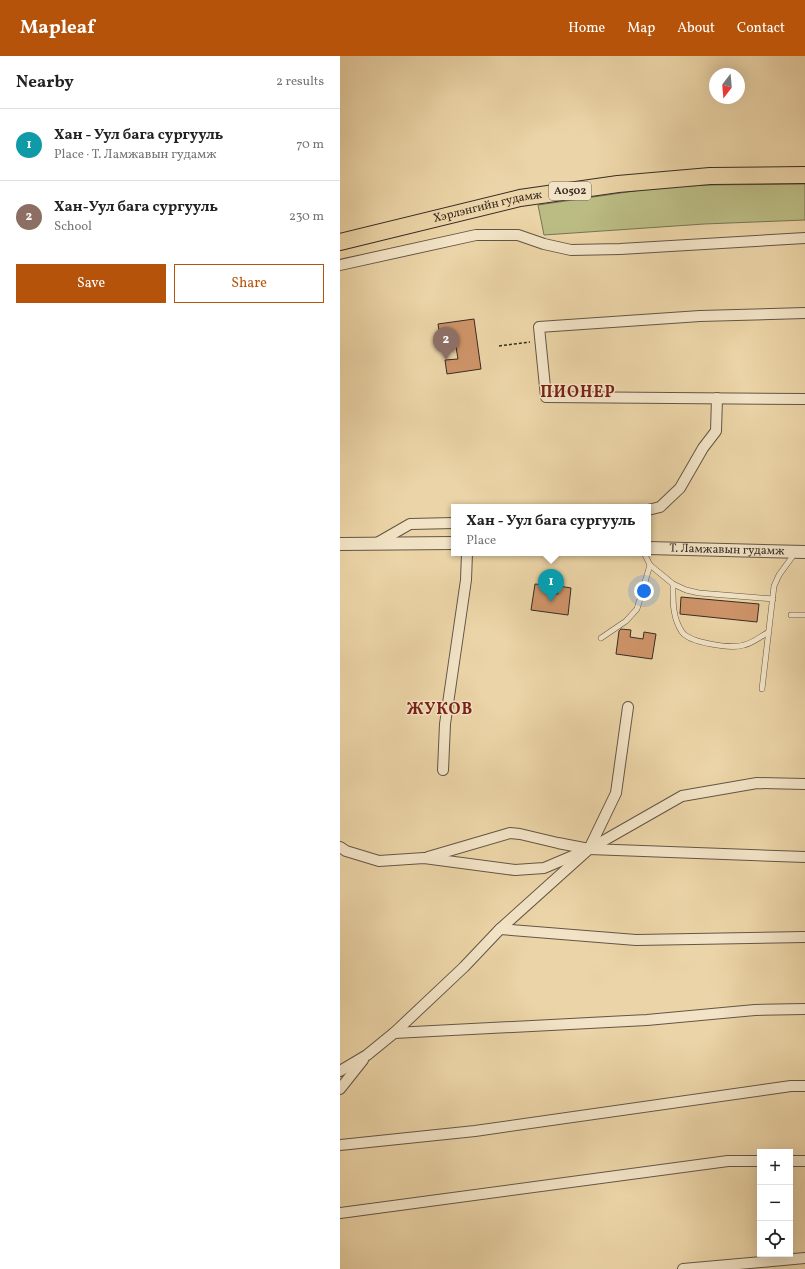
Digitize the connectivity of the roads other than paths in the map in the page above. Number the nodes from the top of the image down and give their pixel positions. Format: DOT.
graph roads {
  1 [pos="805,175"];
  2 [pos="805,238"];
  3 [pos="340,242"];
  4 [pos="340,265"];
  5 [pos="805,313"];
  6 [pos="717,398"];
  7 [pos="805,399"];
  8 [pos="651,509"];
  9 [pos="451,523"];
  10 [pos="377,543"];
  11 [pos="451,543"];
  12 [pos="340,544"];
  13 [pos="651,548"];
  14 [pos="800,552"];
  15 [pos="467,556"];
  16 [pos="646,556"];
  17 [pos="650,565"];
  18 [pos="673,584"];
  19 [pos="773,599"];
  20 [pos="791,615"];
  21 [pos="805,616"];
  22 [pos="769,632"];
  23 [pos="601,638"];
  24 [pos="762,689"];
  25 [pos="628,707"];
  26 [pos="444,770"];
  27 [pos="805,784"];
  28 [pos="340,846"];
  29 [pos="589,849"];
  30 [pos="805,857"];
  31 [pos="424,858"];
  32 [pos="500,929"];
  33 [pos="805,937"];
  34 [pos="805,1009"];
  35 [pos="394,1033"];
  36 [pos="367,1055"];
  37 [pos="340,1071"];
  38 [pos="805,1086"];
  39 [pos="340,1090"];
  40 [pos="340,1145"];
  41 [pos="757,1161"];
  42 [pos="793,1161"];
  43 [pos="805,1161"];
  44 [pos="340,1213"];
  45 [pos="805,1258"];
  46 [pos="782,1265"];
  47 [pos="683,1269"];
  1 -- 3 [label="highway, Хэрлэнгийн гудамж / A0502"];
  2 -- 4 [label="street"];
  5 -- 6 [label="street"];
  6 -- 7 [label="street"];
  6 -- 8 [label="street"];
  9 -- 10 [label="street"];
  10 -- 11 [label="street"];
  10 -- 12 [label="street"];
  13 -- 14 [label="street, Т. Ламжавын гудамж"];
  14 -- 19 [label="lane"];
  15 -- 26 [label="street"];
  16 -- 17 [label="lane"];
  17 -- 18 [label="lane"];
  17 -- 23 [label="lane"];
  18 -- 19 [label="lane"];
  18 -- 22 [label="lane"];
  19 -- 22 [label="lane"];
  20 -- 21 [label="lane"];
  22 -- 24 [label="lane"];
  25 -- 29 [label="street"];
  27 -- 29 [label="street"];
  28 -- 31 [label="street"];
  29 -- 30 [label="street"];
  29 -- 31 [label="street"];
  29 -- 31 [label="street"];
  29 -- 32 [label="street"];
  32 -- 33 [label="street"];
  32 -- 35 [label="street"];
  34 -- 35 [label="street"];
  35 -- 36 [label="street"];
  36 -- 37 [label="street"];
  36 -- 39 [label="street"];
  38 -- 40 [label="street"];
  41 -- 44 [label="street"];
  42 -- 43 [label="street"];
  45 -- 46 [label="street"];
  46 -- 47 [label="street"];
}
